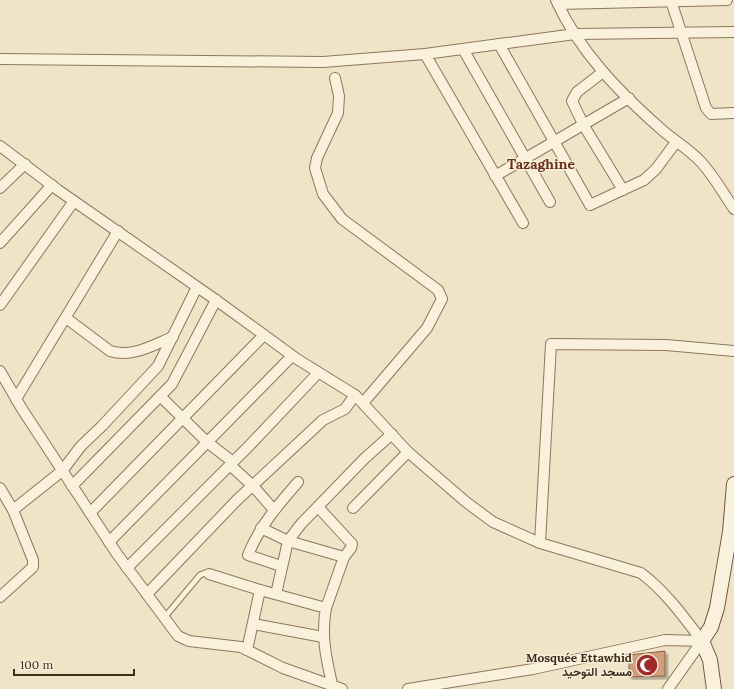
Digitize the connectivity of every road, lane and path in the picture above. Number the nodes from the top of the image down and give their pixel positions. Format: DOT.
graph roads {
  1 [pos="727,0"];
  2 [pos="671,1"];
  3 [pos="557,2"];
  4 [pos="734,32"];
  5 [pos="681,33"];
  6 [pos="575,34"];
  7 [pos="499,44"];
  8 [pos="463,49"];
  9 [pos="425,54"];
  10 [pos="0,59"];
  11 [pos="602,72"];
  12 [pos="335,78"];
  13 [pos="629,98"];
  14 [pos="734,112"];
  15 [pos="584,126"];
  16 [pos="676,142"];
  17 [pos="554,143"];
  18 [pos="0,146"];
  19 [pos="524,160"];
  20 [pos="25,164"];
  21 [pos="495,176"];
  22 [pos="52,185"];
  23 [pos="0,188"];
  24 [pos="623,190"];
  25 [pos="74,201"];
  26 [pos="550,202"];
  27 [pos="734,209"];
  28 [pos="523,223"];
  29 [pos="118,231"];
  30 [pos="0,243"];
  31 [pos="197,287"];
  32 [pos="216,300"];
  33 [pos="0,305"];
  34 [pos="66,318"];
  35 [pos="173,336"];
  36 [pos="264,336"];
  37 [pos="734,351"];
  38 [pos="292,356"];
  39 [pos="0,371"];
  40 [pos="318,373"];
  41 [pos="355,395"];
  42 [pos="160,396"];
  43 [pos="16,400"];
  44 [pos="364,403"];
  45 [pos="183,419"];
  46 [pos="392,434"];
  47 [pos="207,442"];
  48 [pos="408,452"];
  49 [pos="232,464"];
  50 [pos="62,471"];
  51 [pos="298,482"];
  52 [pos="734,484"];
  53 [pos="72,486"];
  54 [pos="252,486"];
  55 [pos="0,488"];
  56 [pos="318,507"];
  57 [pos="353,508"];
  58 [pos="13,510"];
  59 [pos="274,510"];
  60 [pos="90,513"];
  61 [pos="261,528"];
  62 [pos="288,540"];
  63 [pos="109,542"];
  64 [pos="540,543"];
  65 [pos="344,557"];
  66 [pos="281,566"];
  67 [pos="127,568"];
  68 [pos="209,574"];
  69 [pos="260,590"];
  70 [pos="147,594"];
  71 [pos="276,594"];
  72 [pos="0,597"];
  73 [pos="326,608"];
  74 [pos="164,618"];
  75 [pos="253,624"];
  76 [pos="323,637"];
  77 [pos="702,641"];
  78 [pos="247,650"];
  79 [pos="332,684"];
  80 [pos="342,689"];
  81 [pos="408,689"];
  82 [pos="668,689"];
  83 [pos="714,689"];
  1 -- 2 [label="street"];
  2 -- 3 [label="street"];
  2 -- 5 [label="street"];
  3 -- 6 [label="street"];
  4 -- 5 [label="street"];
  5 -- 6 [label="street"];
  5 -- 14 [label="street"];
  6 -- 7 [label="street"];
  6 -- 11 [label="street"];
  7 -- 8 [label="street"];
  7 -- 17 [label="street"];
  8 -- 9 [label="street"];
  8 -- 19 [label="street"];
  9 -- 10 [label="street"];
  9 -- 21 [label="street"];
  11 -- 13 [label="street"];
  11 -- 15 [label="street"];
  12 -- 44 [label="street"];
  13 -- 15 [label="street"];
  13 -- 16 [label="street"];
  15 -- 17 [label="street"];
  15 -- 24 [label="street"];
  16 -- 24 [label="street"];
  16 -- 27 [label="street"];
  17 -- 19 [label="street"];
  17 -- 24 [label="street"];
  18 -- 20 [label="street"];
  19 -- 21 [label="street"];
  19 -- 26 [label="street"];
  20 -- 22 [label="street"];
  20 -- 23 [label="street"];
  21 -- 28 [label="street"];
  22 -- 25 [label="street"];
  22 -- 30 [label="street"];
  25 -- 29 [label="street"];
  25 -- 33 [label="street"];
  29 -- 31 [label="street"];
  29 -- 34 [label="street"];
  31 -- 32 [label="street"];
  31 -- 35 [label="street"];
  32 -- 36 [label="street"];
  32 -- 42 [label="street"];
  34 -- 35 [label="street"];
  34 -- 43 [label="street"];
  35 -- 50 [label="street"];
  36 -- 38 [label="street"];
  36 -- 45 [label="street"];
  37 -- 64 [label="street"];
  38 -- 40 [label="street"];
  38 -- 47 [label="street"];
  39 -- 43 [label="street"];
  40 -- 41 [label="street"];
  40 -- 49 [label="street"];
  41 -- 44 [label="street"];
  41 -- 54 [label="street"];
  42 -- 45 [label="street"];
  42 -- 53 [label="street"];
  43 -- 50 [label="street"];
  44 -- 46 [label="street"];
  45 -- 47 [label="street"];
  45 -- 60 [label="street"];
  46 -- 48 [label="street"];
  46 -- 56 [label="street"];
  47 -- 49 [label="street"];
  47 -- 63 [label="street"];
  48 -- 57 [label="street"];
  48 -- 64 [label="street"];
  49 -- 54 [label="street"];
  49 -- 67 [label="street"];
  50 -- 53 [label="street"];
  50 -- 58 [label="street"];
  51 -- 59 [label="street"];
  52 -- 77 [label="street"];
  53 -- 60 [label="street"];
  54 -- 59 [label="street"];
  54 -- 70 [label="street"];
  55 -- 58 [label="street"];
  56 -- 62 [label="street"];
  56 -- 65 [label="street"];
  58 -- 72 [label="street"];
  59 -- 61 [label="street"];
  60 -- 63 [label="street"];
  61 -- 62 [label="street"];
  61 -- 66 [label="street"];
  62 -- 65 [label="street"];
  62 -- 66 [label="street"];
  63 -- 67 [label="street"];
  64 -- 77 [label="street"];
  65 -- 73 [label="street"];
  66 -- 71 [label="street"];
  67 -- 70 [label="street"];
  68 -- 69 [label="street"];
  68 -- 74 [label="lane"];
  69 -- 71 [label="street"];
  69 -- 75 [label="street"];
  70 -- 74 [label="street"];
  71 -- 73 [label="street"];
  73 -- 76 [label="street"];
  74 -- 78 [label="street"];
  75 -- 76 [label="street"];
  75 -- 78 [label="street"];
  76 -- 79 [label="street"];
  77 -- 81 [label="street"];
  77 -- 82 [label="street"];
  77 -- 83 [label="street"];
  78 -- 79 [label="street"];
  79 -- 80 [label="street"];
}
